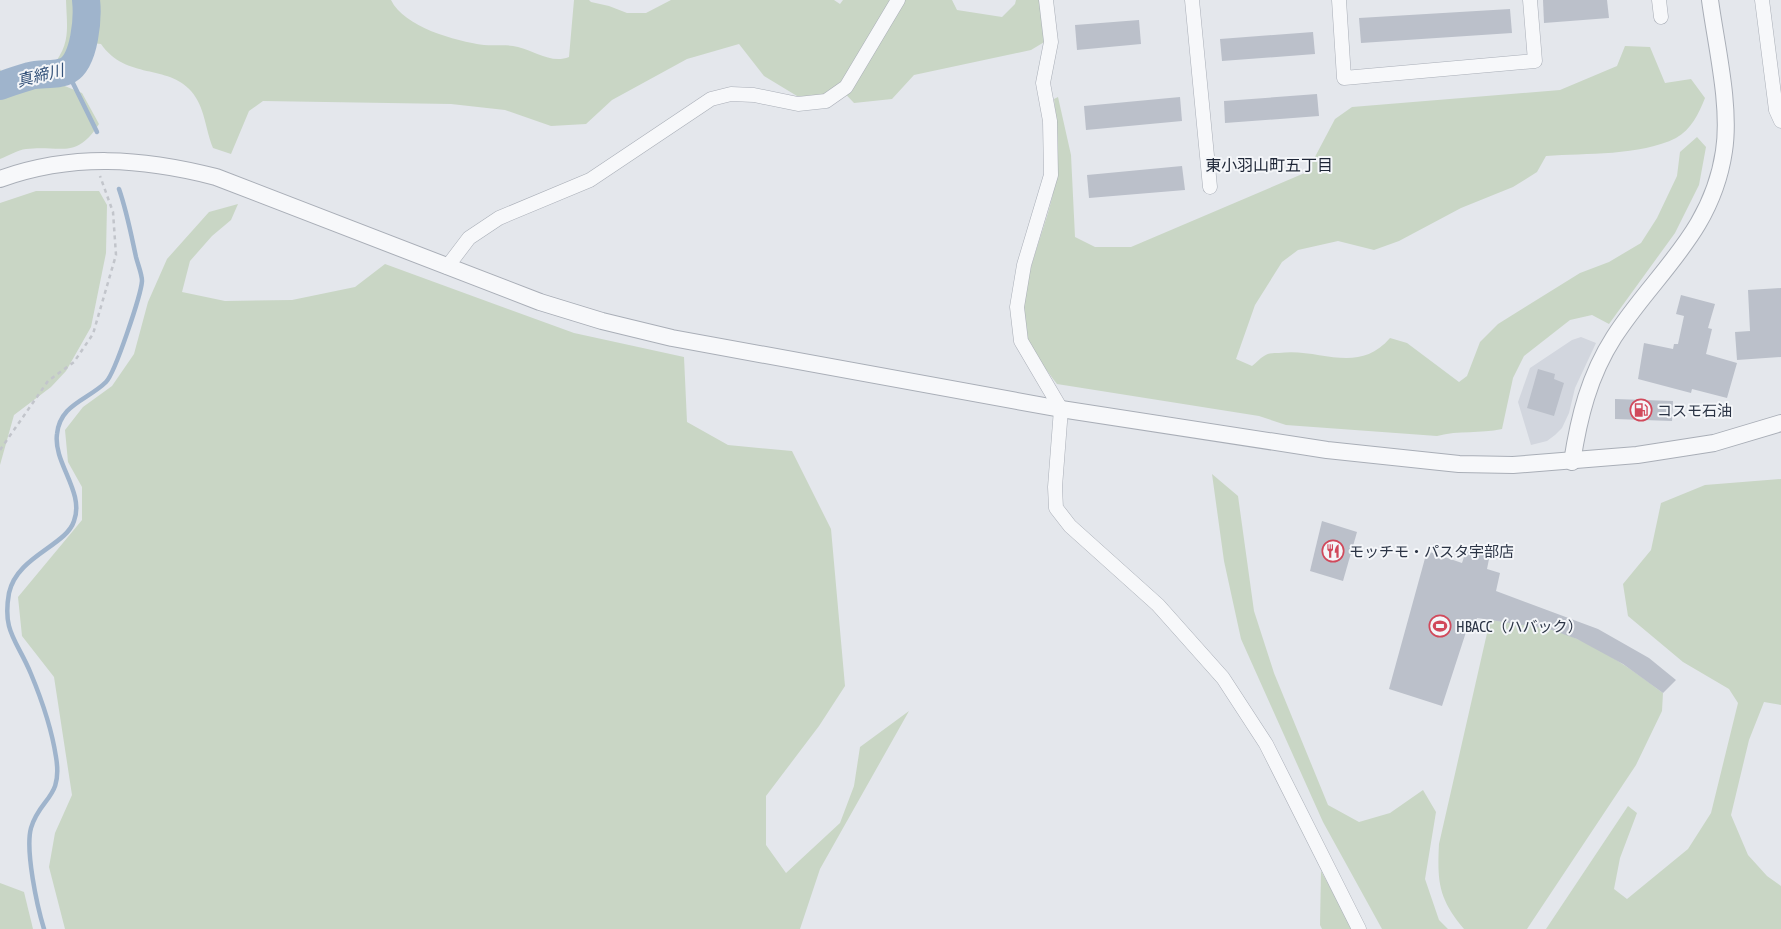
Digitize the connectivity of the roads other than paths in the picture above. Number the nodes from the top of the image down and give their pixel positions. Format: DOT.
graph roads {
  1 [pos="898,0"];
  2 [pos="1046,0"];
  3 [pos="1192,0"];
  4 [pos="1339,0"];
  5 [pos="1530,0"];
  6 [pos="1659,0"];
  7 [pos="1710,0"];
  8 [pos="1762,0"];
  9 [pos="1661,17"];
  10 [pos="1781,121"];
  11 [pos="0,179"];
  12 [pos="1210,187"];
  13 [pos="447,267"];
  14 [pos="1062,409"];
  15 [pos="1781,423"];
  16 [pos="1572,462"];
  17 [pos="1359,929"];
  1 -- 13 [label="street"];
  2 -- 14 [label="street"];
  3 -- 12 [label="street"];
  4 -- 5 [label="street"];
  6 -- 9 [label="street"];
  7 -- 16 [label="street"];
  8 -- 10 [label="street"];
  11 -- 13 [label="street"];
  13 -- 14 [label="street"];
  14 -- 16 [label="street"];
  14 -- 17 [label="street"];
  15 -- 16 [label="street"];
}
